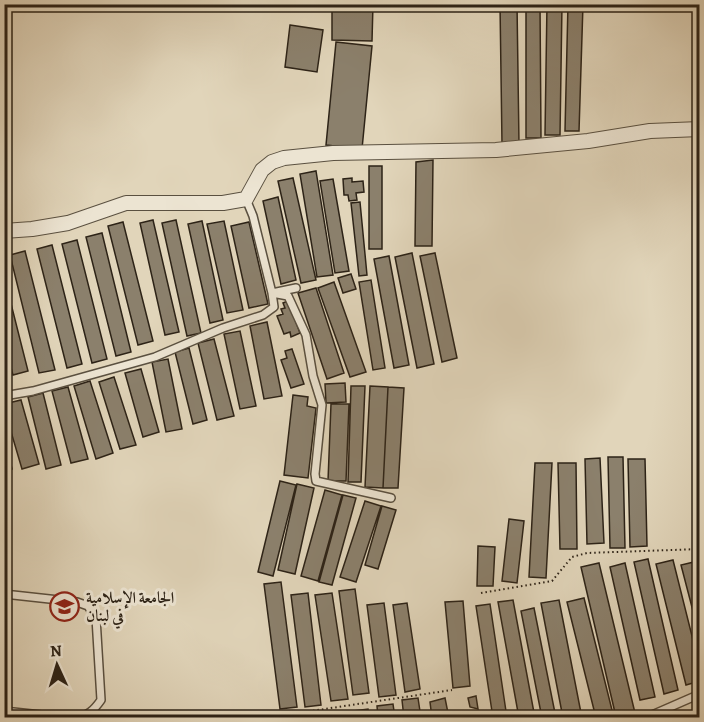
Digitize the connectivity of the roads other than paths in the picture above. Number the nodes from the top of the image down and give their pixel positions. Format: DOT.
graph roads {
  1 [pos="699,129"];
  2 [pos="246,199"];
  3 [pos="4,231"];
  4 [pos="296,288"];
  5 [pos="272,293"];
  6 [pos="4,396"];
  7 [pos="391,498"];
  8 [pos="4,594"];
  9 [pos="699,694"];
  10 [pos="4,711"];
  11 [pos="69,717"];
  12 [pos="75,717"];
  13 [pos="645,717"];
  1 -- 2 [label="street"];
  2 -- 3 [label="street"];
  2 -- 5 [label="lane"];
  4 -- 5 [label="lane"];
  5 -- 6 [label="lane"];
  5 -- 7 [label="lane"];
  8 -- 12 [label="lane"];
  9 -- 13 [label="lane"];
  10 -- 11 [label="lane"];
}
